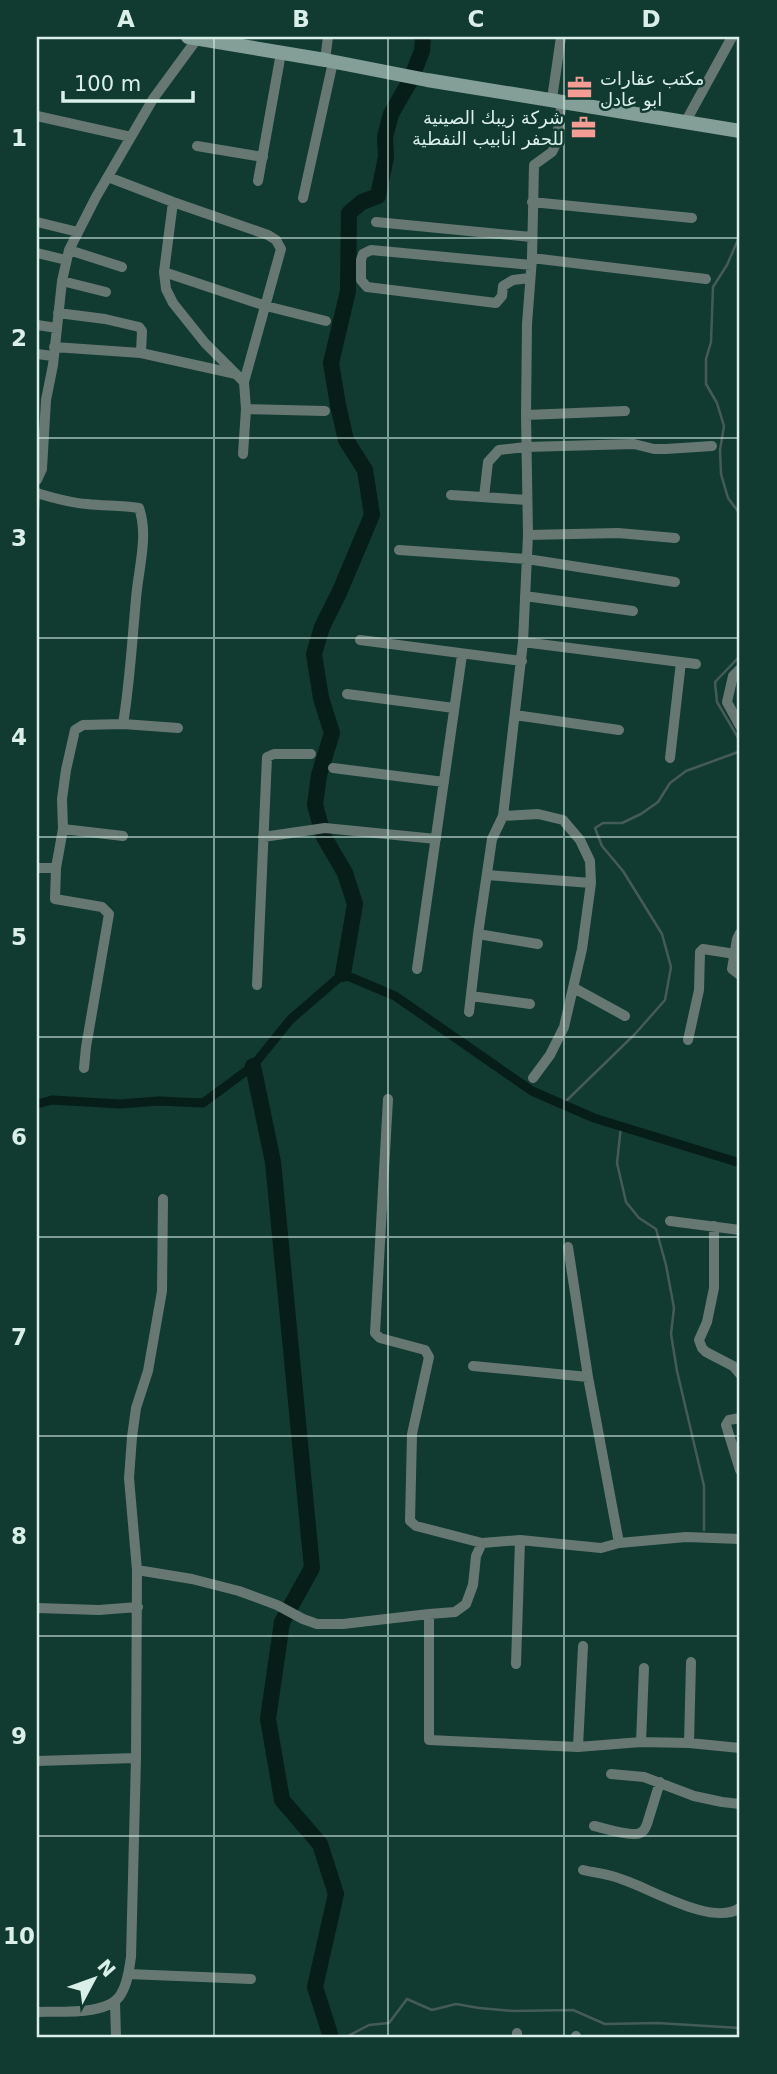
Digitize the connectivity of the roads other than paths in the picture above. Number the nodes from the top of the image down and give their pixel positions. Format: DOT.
graph roads {
  1 [pos="328,37"];
  2 [pos="561,37"];
  3 [pos="733,37"];
  4 [pos="192,38"];
  5 [pos="740,38"];
  6 [pos="233,41"];
  7 [pos="281,53"];
  8 [pos="329,61"];
  9 [pos="557,100"];
  10 [pos="37,116"];
  11 [pos="686,121"];
  12 [pos="740,131"];
  13 [pos="131,136"];
  14 [pos="197,146"];
  15 [pos="262,157"];
  16 [pos="108,177"];
  17 [pos="258,181"];
  18 [pos="303,198"];
  19 [pos="173,202"];
  20 [pos="532,202"];
  21 [pos="692,218"];
  22 [pos="37,222"];
  23 [pos="376,222"];
  24 [pos="78,232"];
  25 [pos="531,237"];
  26 [pos="37,253"];
  27 [pos="67,255"];
  28 [pos="531,261"];
  29 [pos="122,267"];
  30 [pos="164,272"];
  31 [pos="530,278"];
  32 [pos="706,279"];
  33 [pos="62,281"];
  34 [pos="106,292"];
  35 [pos="266,306"];
  36 [pos="58,313"];
  37 [pos="326,321"];
  38 [pos="37,325"];
  39 [pos="57,328"];
  40 [pos="53,351"];
  41 [pos="37,354"];
  42 [pos="141,354"];
  43 [pos="241,379"];
  44 [pos="246,409"];
  45 [pos="325,411"];
  46 [pos="625,411"];
  47 [pos="526,415"];
  48 [pos="41,425"];
  49 [pos="712,446"];
  50 [pos="526,447"];
  51 [pos="243,454"];
  52 [pos="37,480"];
  53 [pos="37,493"];
  54 [pos="451,495"];
  55 [pos="484,497"];
  56 [pos="527,500"];
  57 [pos="528,535"];
  58 [pos="675,538"];
  59 [pos="399,550"];
  60 [pos="527,559"];
  61 [pos="675,582"];
  62 [pos="525,596"];
  63 [pos="633,611"];
  64 [pos="360,640"];
  65 [pos="523,642"];
  66 [pos="462,654"];
  67 [pos="522,661"];
  68 [pos="681,662"];
  69 [pos="696,664"];
  70 [pos="740,669"];
  71 [pos="346,694"];
  72 [pos="454,708"];
  73 [pos="514,715"];
  74 [pos="123,724"];
  75 [pos="740,726"];
  76 [pos="178,728"];
  77 [pos="619,730"];
  78 [pos="311,754"];
  79 [pos="670,758"];
  80 [pos="333,768"];
  81 [pos="444,782"];
  82 [pos="503,816"];
  83 [pos="63,829"];
  84 [pos="123,836"];
  85 [pos="263,837"];
  86 [pos="436,839"];
  87 [pos="56,867"];
  88 [pos="37,868"];
  89 [pos="487,875"];
  90 [pos="591,883"];
  91 [pos="740,933"];
  92 [pos="478,934"];
  93 [pos="538,944"];
  94 [pos="734,954"];
  95 [pos="417,969"];
  96 [pos="740,975"];
  97 [pos="257,985"];
  98 [pos="574,988"];
  99 [pos="471,996"];
  100 [pos="530,1004"];
  101 [pos="470,1012"];
  102 [pos="625,1016"];
  103 [pos="688,1040"];
  104 [pos="85,1069"];
  105 [pos="533,1078"];
  106 [pos="388,1099"];
  107 [pos="163,1199"];
  108 [pos="670,1221"];
  109 [pos="715,1226"];
  110 [pos="740,1230"];
  111 [pos="568,1247"];
  112 [pos="473,1367"];
  113 [pos="740,1374"];
  114 [pos="588,1377"];
  115 [pos="740,1418"];
  116 [pos="740,1471"];
  117 [pos="740,1539"];
  118 [pos="520,1540"];
  119 [pos="482,1543"];
  120 [pos="619,1543"];
  121 [pos="137,1570"];
  122 [pos="138,1607"];
  123 [pos="37,1608"];
  124 [pos="429,1614"];
  125 [pos="583,1646"];
  126 [pos="691,1662"];
  127 [pos="516,1664"];
  128 [pos="644,1668"];
  129 [pos="641,1742"];
  130 [pos="689,1743"];
  131 [pos="578,1747"];
  132 [pos="740,1748"];
  133 [pos="136,1758"];
  134 [pos="37,1761"];
  135 [pos="611,1774"];
  136 [pos="660,1782"];
  137 [pos="740,1804"];
  138 [pos="594,1826"];
  139 [pos="583,1870"];
  140 [pos="739,1910"];
  141 [pos="128,1974"];
  142 [pos="251,1979"];
  143 [pos="115,2002"];
  144 [pos="37,2012"];
  145 [pos="116,2037"];
  1 -- 8 [label="street"];
  2 -- 9 [label="street"];
  3 -- 5 [label="street"];
  3 -- 11 [label="street"];
  4 -- 6 [label="main road"];
  4 -- 13 [label="street"];
  6 -- 7 [label="main road"];
  7 -- 8 [label="main road"];
  7 -- 15 [label="street"];
  8 -- 9 [label="main road"];
  8 -- 18 [label="street"];
  9 -- 11 [label="main road"];
  9 -- 20 [label="street"];
  10 -- 13 [label="street"];
  11 -- 12 [label="main road"];
  13 -- 16 [label="street"];
  14 -- 15 [label="street"];
  15 -- 17 [label="street"];
  16 -- 19 [label="street"];
  16 -- 24 [label="street"];
  19 -- 30 [label="street"];
  19 -- 35 [label="street"];
  20 -- 21 [label="street"];
  20 -- 25 [label="street"];
  22 -- 24 [label="street"];
  23 -- 25 [label="street"];
  24 -- 27 [label="street"];
  25 -- 28 [label="street"];
  26 -- 27 [label="street"];
  27 -- 29 [label="street"];
  27 -- 33 [label="street"];
  28 -- 31 [label="street"];
  28 -- 31 [label="street"];
  28 -- 32 [label="street"];
  30 -- 35 [label="street"];
  30 -- 43 [label="street"];
  31 -- 47 [label="street"];
  33 -- 34 [label="street"];
  33 -- 36 [label="street"];
  35 -- 37 [label="street"];
  35 -- 43 [label="street"];
  36 -- 39 [label="street"];
  36 -- 42 [label="street"];
  38 -- 39 [label="street"];
  39 -- 40 [label="street"];
  40 -- 41 [label="street"];
  40 -- 42 [label="street"];
  40 -- 48 [label="street"];
  42 -- 43 [label="street"];
  43 -- 44 [label="street"];
  44 -- 45 [label="street"];
  44 -- 51 [label="street"];
  46 -- 47 [label="street"];
  47 -- 50 [label="street"];
  48 -- 52 [label="street"];
  49 -- 50 [label="street"];
  50 -- 55 [label="street"];
  50 -- 56 [label="street"];
  53 -- 74 [label="street"];
  54 -- 55 [label="street"];
  55 -- 56 [label="street"];
  56 -- 57 [label="street"];
  57 -- 58 [label="street"];
  57 -- 60 [label="street"];
  59 -- 60 [label="street"];
  60 -- 61 [label="street"];
  60 -- 62 [label="street"];
  62 -- 63 [label="street"];
  62 -- 65 [label="street"];
  64 -- 66 [label="street"];
  65 -- 67 [label="street"];
  65 -- 68 [label="street"];
  66 -- 67 [label="street"];
  66 -- 72 [label="street"];
  67 -- 73 [label="street"];
  68 -- 69 [label="street"];
  68 -- 79 [label="street"];
  70 -- 75 [label="street"];
  71 -- 72 [label="street"];
  72 -- 81 [label="street"];
  73 -- 77 [label="street"];
  73 -- 82 [label="street"];
  74 -- 76 [label="street"];
  74 -- 83 [label="street"];
  78 -- 85 [label="street"];
  80 -- 81 [label="street"];
  81 -- 86 [label="street"];
  82 -- 89 [label="street"];
  82 -- 90 [label="street"];
  83 -- 84 [label="street"];
  83 -- 87 [label="street"];
  85 -- 86 [label="street"];
  85 -- 97 [label="street"];
  86 -- 95 [label="street"];
  87 -- 88 [label="street"];
  87 -- 104 [label="street"];
  89 -- 90 [label="street"];
  89 -- 92 [label="street"];
  90 -- 98 [label="street"];
  91 -- 94 [label="street"];
  92 -- 93 [label="street"];
  92 -- 99 [label="street"];
  94 -- 96 [label="street"];
  94 -- 103 [label="street"];
  98 -- 102 [label="street"];
  98 -- 105 [label="street"];
  99 -- 100 [label="street"];
  99 -- 101 [label="street"];
  106 -- 119 [label="street"];
  107 -- 121 [label="street"];
  108 -- 109 [label="street"];
  109 -- 110 [label="street"];
  109 -- 113 [label="street"];
  111 -- 114 [label="street"];
  112 -- 114 [label="street"];
  114 -- 120 [label="street"];
  115 -- 116 [label="street"];
  117 -- 120 [label="street"];
  118 -- 119 [label="street"];
  118 -- 120 [label="street"];
  118 -- 127 [label="street"];
  119 -- 124 [label="street"];
  121 -- 122 [label="street"];
  121 -- 124 [label="street"];
  122 -- 123 [label="street"];
  122 -- 133 [label="street"];
  124 -- 131 [label="street"];
  125 -- 131 [label="street"];
  126 -- 130 [label="street"];
  128 -- 129 [label="street"];
  129 -- 130 [label="street"];
  129 -- 131 [label="street"];
  130 -- 132 [label="street"];
  133 -- 134 [label="street"];
  133 -- 141 [label="street"];
  135 -- 136 [label="street"];
  136 -- 137 [label="street"];
  136 -- 138 [label="street"];
  139 -- 140 [label="street"];
  141 -- 142 [label="street"];
  141 -- 143 [label="street"];
  143 -- 144 [label="street"];
  143 -- 145 [label="street"];
}
